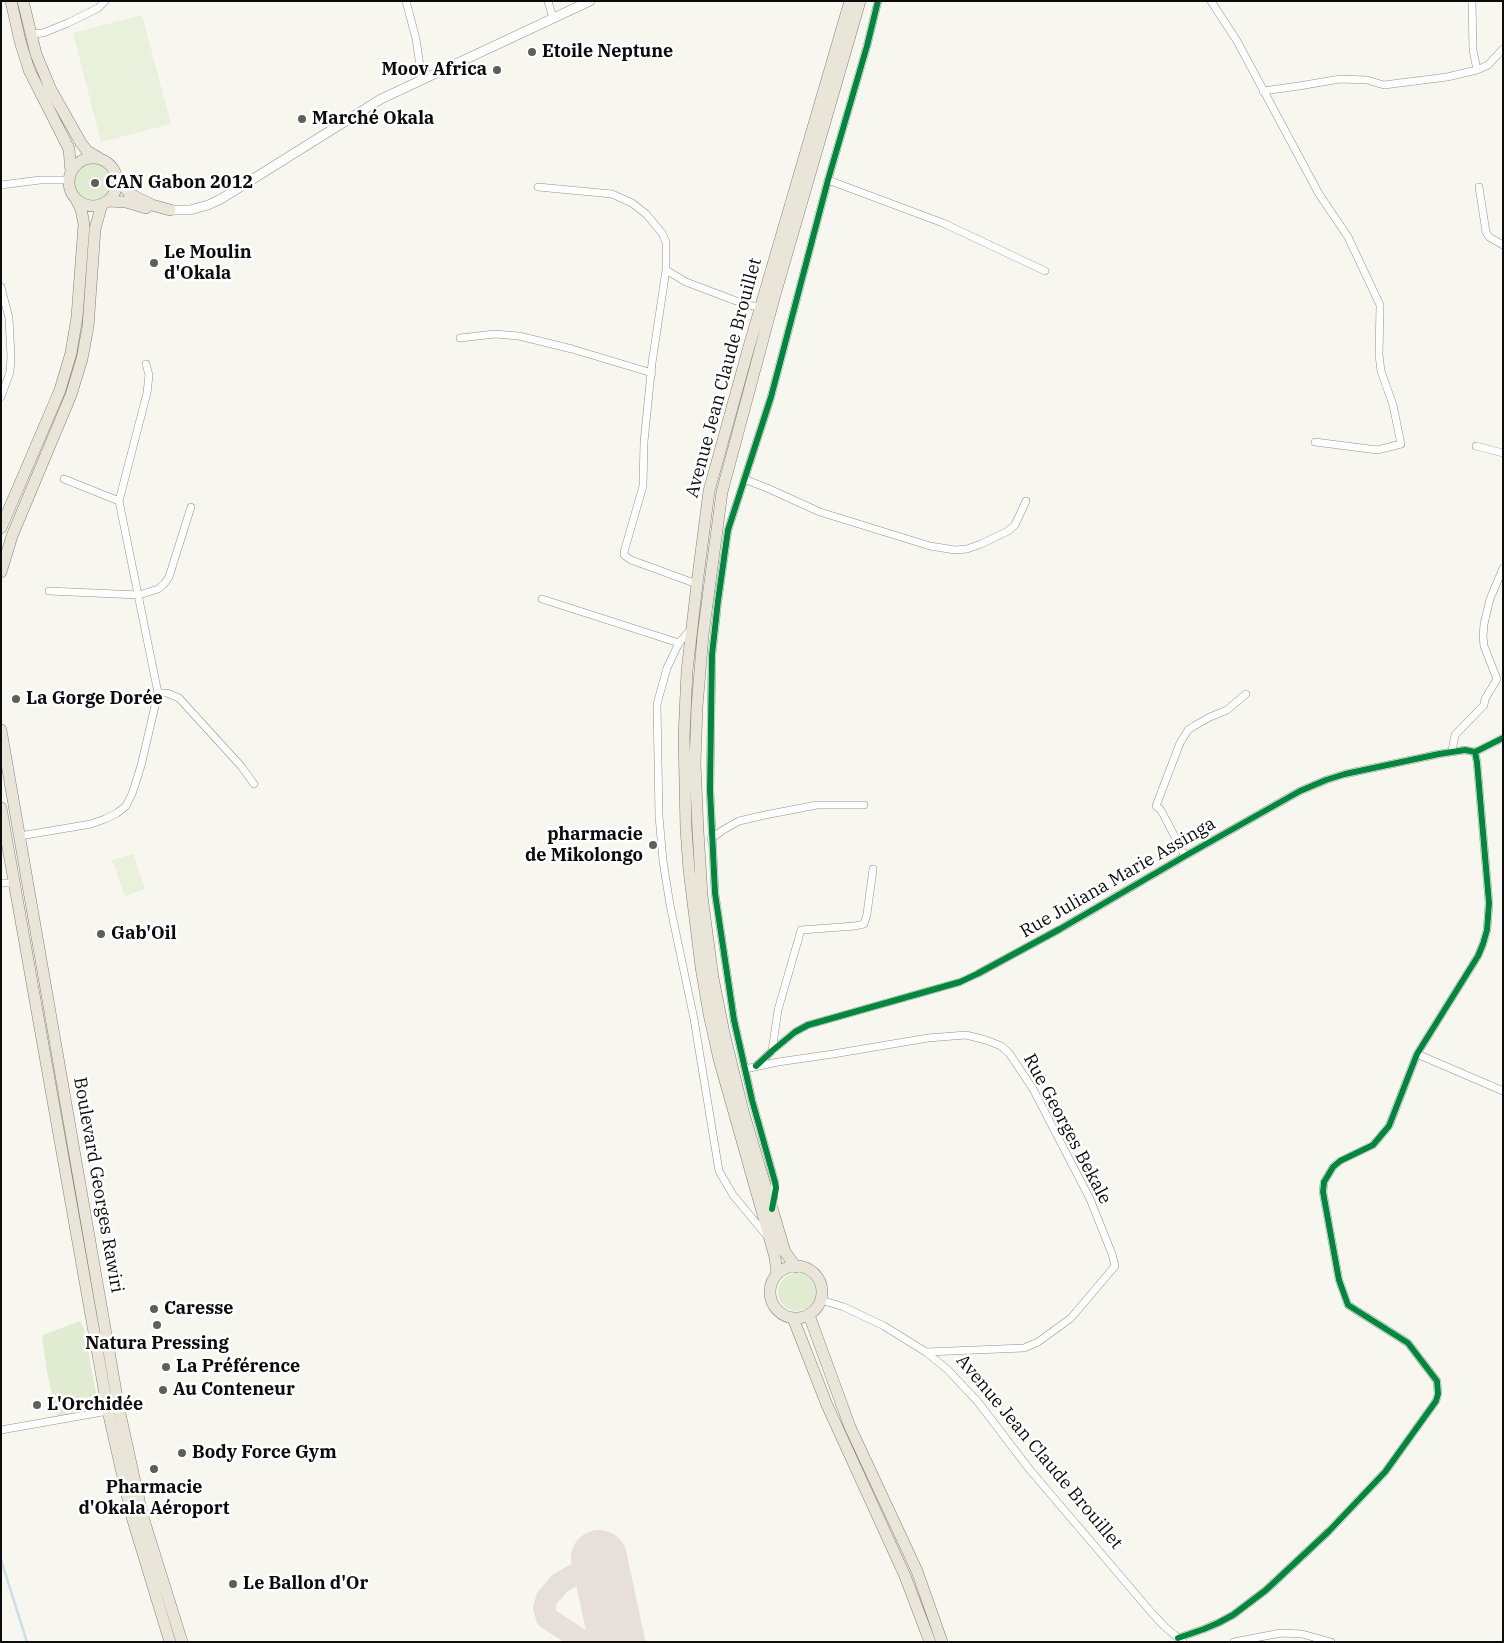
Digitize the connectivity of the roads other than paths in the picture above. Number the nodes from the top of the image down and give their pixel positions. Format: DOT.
graph roads {
  1 [pos="11,1"];
  2 [pos="23,1"];
  3 [pos="106,1"];
  4 [pos="406,1"];
  5 [pos="548,1"];
  6 [pos="590,1"];
  7 [pos="850,1"];
  8 [pos="860,1"];
  9 [pos="878,1"];
  10 [pos="1211,1"];
  11 [pos="1472,1"];
  12 [pos="554,18"];
  13 [pos="30,34"];
  14 [pos="1503,49"];
  15 [pos="1477,70"];
  16 [pos="422,79"];
  17 [pos="1263,91"];
  18 [pos="99,158"];
  19 [pos="70,176"];
  20 [pos="117,177"];
  21 [pos="828,180"];
  22 [pos="1,186"];
  23 [pos="538,186"];
  24 [pos="1479,186"];
  25 [pos="76,199"];
  26 [pos="105,203"];
  27 [pos="170,210"];
  28 [pos="1503,245"];
  29 [pos="666,270"];
  30 [pos="1046,271"];
  31 [pos="1,287"];
  32 [pos="760,307"];
  33 [pos="460,338"];
  34 [pos="146,364"];
  35 [pos="652,373"];
  36 [pos="1,397"];
  37 [pos="1315,442"];
  38 [pos="1476,446"];
  39 [pos="1503,453"];
  40 [pos="64,479"];
  41 [pos="744,479"];
  42 [pos="1026,501"];
  43 [pos="119,502"];
  44 [pos="191,507"];
  45 [pos="1,528"];
  46 [pos="1503,568"];
  47 [pos="1,572"];
  48 [pos="697,584"];
  49 [pos="49,591"];
  50 [pos="139,595"];
  51 [pos="542,599"];
  52 [pos="691,629"];
  53 [pos="679,643"];
  54 [pos="158,693"];
  55 [pos="1246,694"];
  56 [pos="1,730"];
  57 [pos="1503,738"];
  58 [pos="1452,751"];
  59 [pos="1475,752"];
  60 [pos="254,784"];
  61 [pos="864,805"];
  62 [pos="1,808"];
  63 [pos="20,836"];
  64 [pos="711,839"];
  65 [pos="1185,856"];
  66 [pos="872,869"];
  67 [pos="1,883"];
  68 [pos="14,883"];
  69 [pos="772,1051"];
  70 [pos="1417,1054"];
  71 [pos="756,1066"];
  72 [pos="745,1069"];
  73 [pos="1503,1091"];
  74 [pos="772,1209"];
  75 [pos="769,1239"];
  76 [pos="796,1267"];
  77 [pos="777,1274"];
  78 [pos="821,1300"];
  79 [pos="809,1315"];
  80 [pos="793,1318"];
  81 [pos="926,1352"];
  82 [pos="108,1411"];
  83 [pos="1,1430"];
  84 [pos="1180,1640"];
  85 [pos="170,1642"];
  86 [pos="182,1642"];
  87 [pos="930,1642"];
  88 [pos="942,1642"];
  89 [pos="1234,1642"];
  90 [pos="1332,1642"];
  1 -- 19 [label="main road"];
  2 -- 13 [label="main road"];
  3 -- 13 [label="street"];
  4 -- 16 [label="street"];
  5 -- 12 [label="street"];
  6 -- 12 [label="street"];
  7 -- 32 [label="main road, Avenue Jean Claude Brouillet"];
  8 -- 74 [label="main road, Avenue Jean Claude Brouillet"];
  9 -- 21 [label="street"];
  10 -- 17 [label="street"];
  11 -- 15 [label="street"];
  12 -- 16 [label="street"];
  13 -- 18 [label="main road"];
  14 -- 15 [label="street"];
  15 -- 17 [label="street"];
  16 -- 27 [label="street"];
  17 -- 37 [label="street"];
  18 -- 19 [label="main road"];
  18 -- 20 [label="main road"];
  19 -- 22 [label="street"];
  19 -- 25 [label="main road"];
  20 -- 26 [label="main road"];
  20 -- 27 [label="main road"];
  21 -- 30 [label="street"];
  21 -- 41 [label="street"];
  23 -- 29 [label="street"];
  24 -- 28 [label="street"];
  25 -- 26 [label="main road"];
  25 -- 45 [label="main road"];
  26 -- 27 [label="main road"];
  26 -- 47 [label="main road"];
  29 -- 32 [label="street"];
  29 -- 35 [label="street"];
  31 -- 36 [label="street"];
  32 -- 48 [label="main road, Avenue Jean Claude Brouillet"];
  33 -- 35 [label="street"];
  34 -- 43 [label="street"];
  35 -- 48 [label="street"];
  38 -- 39 [label="street"];
  40 -- 43 [label="street"];
  41 -- 42 [label="street"];
  41 -- 64 [label="street"];
  43 -- 50 [label="street"];
  44 -- 50 [label="street"];
  46 -- 58 [label="street"];
  48 -- 52 [label="main road, Avenue Jean Claude Brouillet"];
  49 -- 50 [label="street"];
  50 -- 54 [label="street"];
  51 -- 53 [label="street"];
  52 -- 53 [label="street"];
  52 -- 75 [label="main road, Avenue Jean Claude Brouillet"];
  53 -- 75 [label="street"];
  54 -- 60 [label="street"];
  54 -- 63 [label="street"];
  55 -- 65 [label="street"];
  56 -- 63 [label="main road, Boulevard Georges Rawiri"];
  57 -- 59 [label="street, Rue Juliana Marie Assinga"];
  58 -- 59 [label="street, Rue Juliana Marie Assinga"];
  58 -- 65 [label="street, Rue Juliana Marie Assinga"];
  59 -- 70 [label="street"];
  61 -- 64 [label="street"];
  62 -- 68 [label="main road, Boulevard Georges Rawiri"];
  63 -- 86 [label="main road, Boulevard Georges Rawiri"];
  64 -- 72 [label="street"];
  65 -- 69 [label="street, Rue Juliana Marie Assinga"];
  66 -- 69 [label="street"];
  67 -- 68 [label="street"];
  68 -- 82 [label="main road, Boulevard Georges Rawiri"];
  69 -- 71 [label="street, Rue Juliana Marie Assinga"];
  70 -- 73 [label="street"];
  70 -- 84 [label="street"];
  71 -- 72 [label="street, Rue Georges Bekale"];
  71 -- 81 [label="street, Rue Georges Bekale"];
  72 -- 74 [label="street"];
  74 -- 76 [label="main road, Avenue Jean Claude Brouillet"];
  75 -- 77 [label="main road, Avenue Jean Claude Brouillet"];
  76 -- 77 [label="main road"];
  76 -- 78 [label="main road"];
  77 -- 80 [label="main road"];
  78 -- 79 [label="main road"];
  78 -- 81 [label="street, Avenue Jean Claude Brouillet"];
  79 -- 80 [label="main road"];
  79 -- 88 [label="main road"];
  80 -- 87 [label="main road"];
  81 -- 84 [label="street, Avenue Jean Claude Brouillet"];
  82 -- 83 [label="street"];
  82 -- 85 [label="main road, Boulevard Georges Rawiri"];
  89 -- 90 [label="street"];
}
